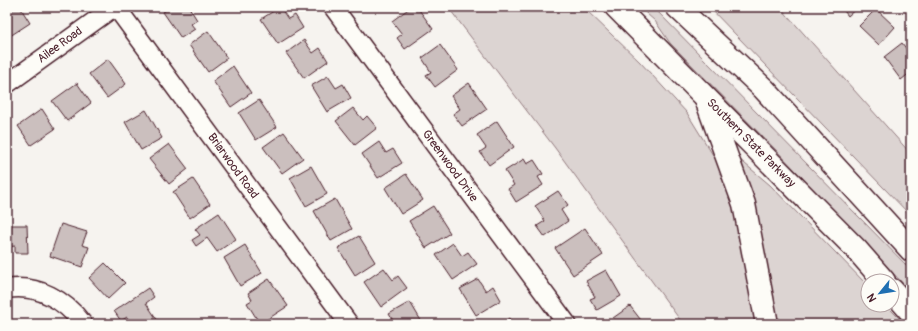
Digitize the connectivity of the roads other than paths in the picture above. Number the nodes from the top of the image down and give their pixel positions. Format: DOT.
graph roads {
  1 [pos="115,7"];
  2 [pos="333,7"];
  3 [pos="616,7"];
  4 [pos="677,7"];
  5 [pos="7,84"];
  6 [pos="705,96"];
  7 [pos="911,250"];
  8 [pos="877,273"];
  9 [pos="7,289"];
  10 [pos="900,299"];
  11 [pos="911,312"];
  12 [pos="83,324"];
  13 [pos="349,324"];
  14 [pos="567,324"];
  15 [pos="766,324"];
  1 -- 5 [label="street, Ailee Road"];
  1 -- 13 [label="street, Briarwood Road"];
  2 -- 14 [label="street, Greenwood Drive"];
  3 -- 6 [label="highway, Southern State Parkway"];
  4 -- 7 [label="highway"];
  6 -- 8 [label="highway, Southern State Parkway"];
  6 -- 15 [label="highway"];
  9 -- 12 [label="street"];
  10 -- 11 [label="highway"];
}
